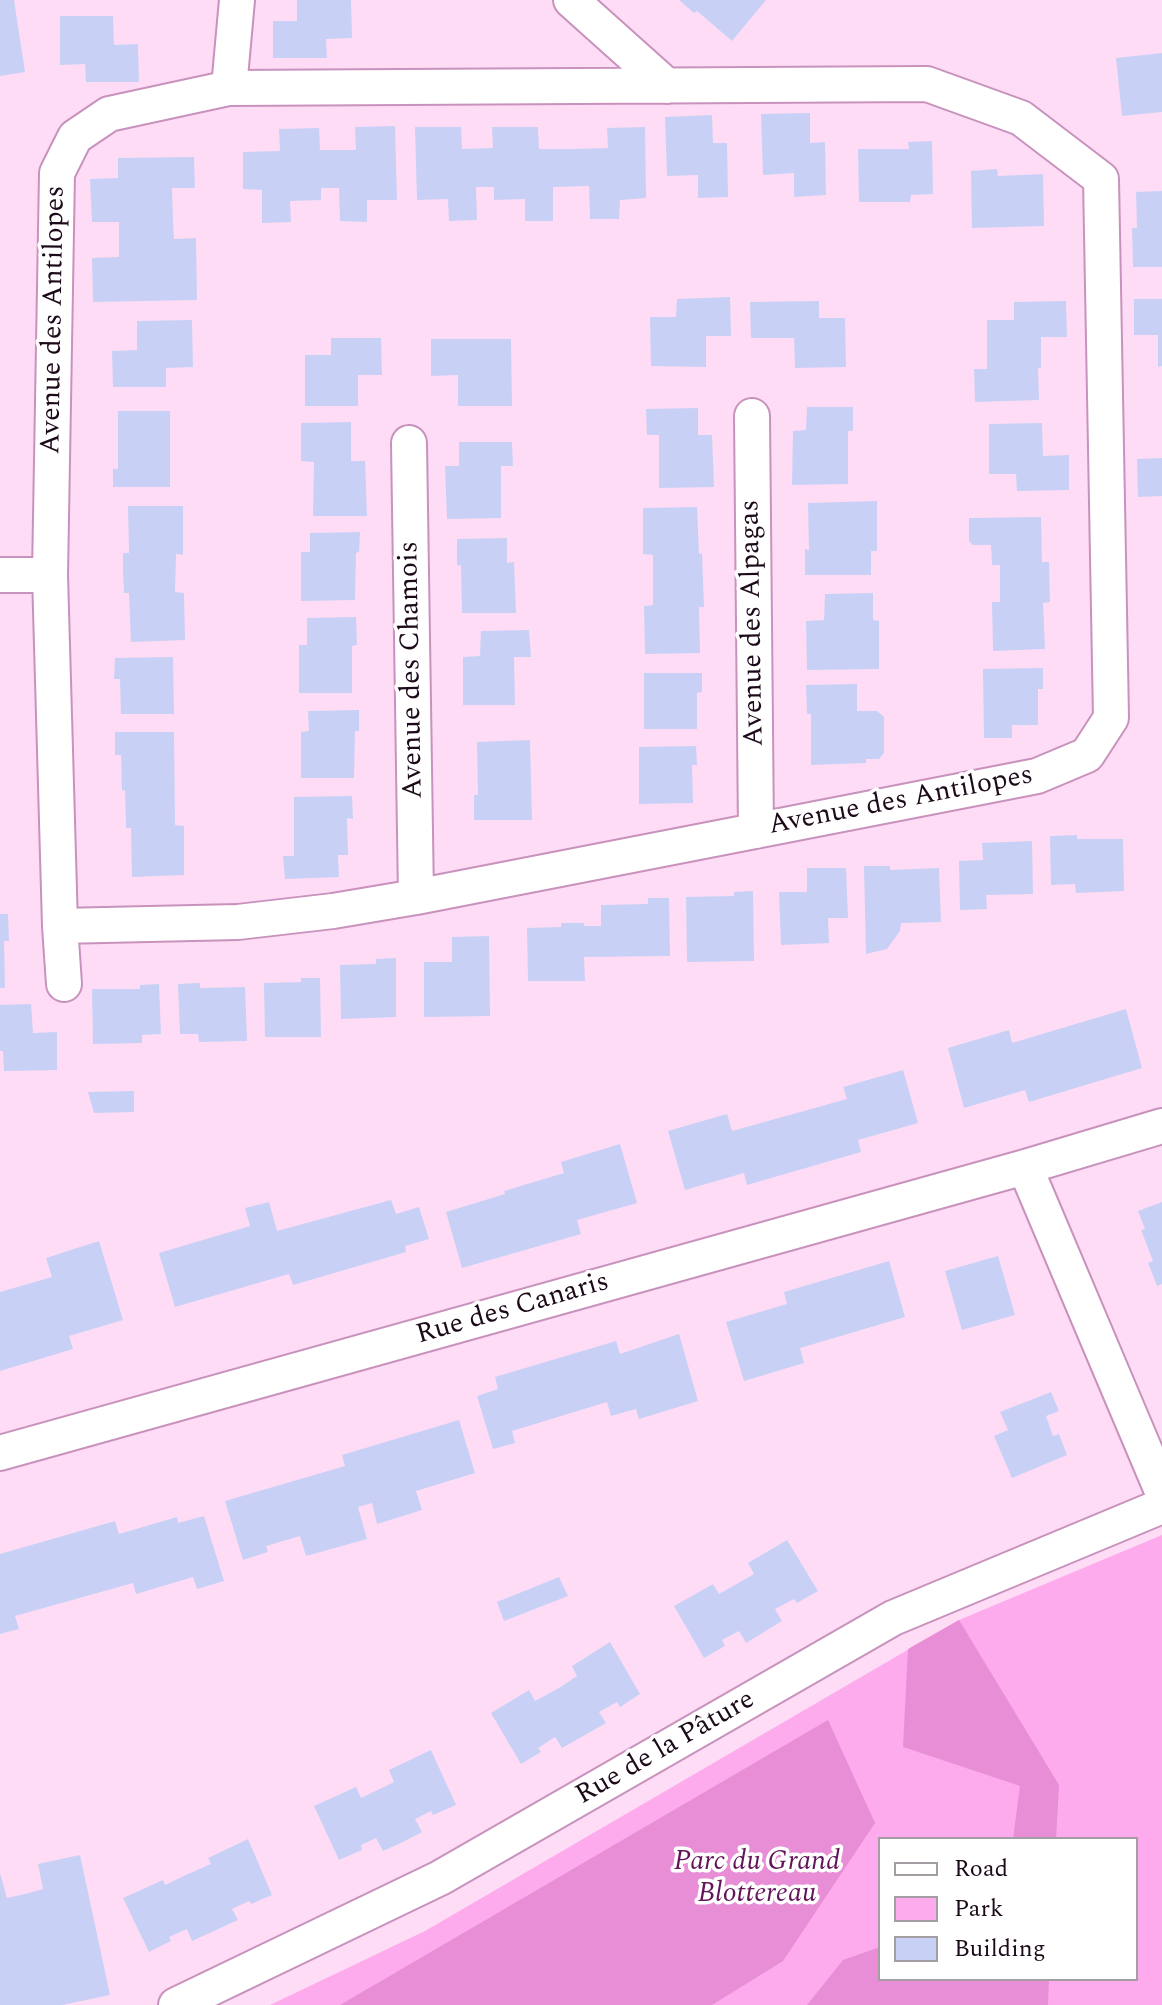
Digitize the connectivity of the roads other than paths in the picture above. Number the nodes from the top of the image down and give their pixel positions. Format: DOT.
graph roads {
  1 [pos="237,0"];
  2 [pos="571,0"];
  3 [pos="667,86"];
  4 [pos="229,88"];
  5 [pos="752,416"];
  6 [pos="409,443"];
  7 [pos="0,575"];
  8 [pos="50,575"];
  9 [pos="756,831"];
  10 [pos="416,897"];
  11 [pos="60,926"];
  12 [pos="64,984"];
  13 [pos="1162,1126"];
  14 [pos="1025,1167"];
  15 [pos="0,1453"];
  16 [pos="1162,1491"];
  17 [pos="1162,1506"];
  18 [pos="176,2005"];
  1 -- 4 [label="street"];
  2 -- 3 [label="street"];
  3 -- 4 [label="street, Avenue des Antilopes"];
  3 -- 9 [label="street, Avenue des Antilopes"];
  4 -- 8 [label="street, Avenue des Antilopes"];
  5 -- 9 [label="street, Avenue des Alpagas"];
  6 -- 10 [label="street, Avenue des Chamois"];
  7 -- 8 [label="street"];
  8 -- 11 [label="street, Avenue des Antilopes"];
  9 -- 10 [label="street, Avenue des Antilopes"];
  10 -- 11 [label="street, Avenue des Antilopes"];
  11 -- 12 [label="street, Avenue des Antilopes"];
  13 -- 14 [label="street, Rue des Canaris"];
  14 -- 15 [label="street, Rue des Canaris"];
  14 -- 16 [label="street"];
  17 -- 18 [label="street, Rue de la Pâture"];
}
